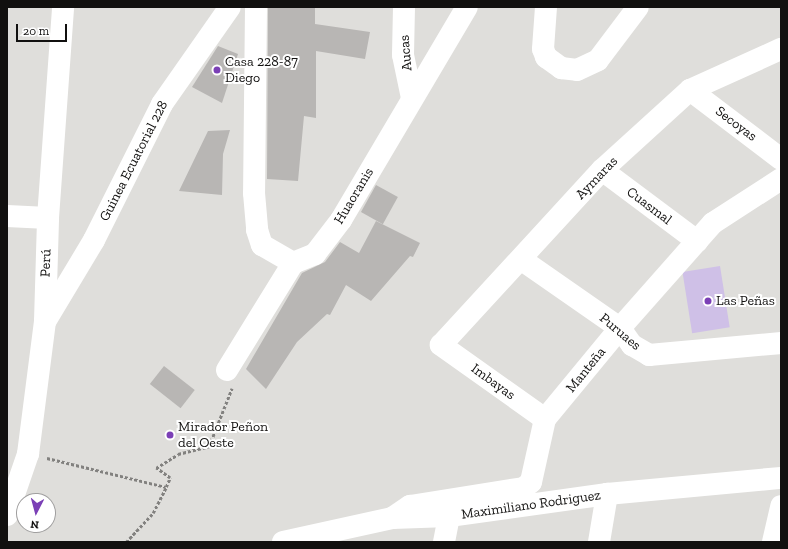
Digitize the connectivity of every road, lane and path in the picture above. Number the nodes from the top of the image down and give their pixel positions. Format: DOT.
graph roads {
  1 [pos="63,7"];
  2 [pos="230,7"];
  3 [pos="256,7"];
  4 [pos="404,7"];
  5 [pos="467,7"];
  6 [pos="546,7"];
  7 [pos="638,7"];
  8 [pos="781,49"];
  9 [pos="690,90"];
  10 [pos="412,98"];
  11 [pos="781,159"];
  12 [pos="602,170"];
  13 [pos="781,179"];
  14 [pos="7,216"];
  15 [pos="48,218"];
  16 [pos="697,241"];
  17 [pos="522,260"];
  18 [pos="293,263"];
  19 [pos="45,321"];
  20 [pos="620,328"];
  21 [pos="781,343"];
  22 [pos="441,345"];
  23 [pos="227,370"];
  24 [pos="545,419"];
  25 [pos="28,454"];
  26 [pos="781,478"];
  27 [pos="166,487"];
  28 [pos="607,494"];
  29 [pos="781,506"];
  30 [pos="7,515"];
  31 [pos="450,516"];
  32 [pos="392,518"];
  33 [pos="126,542"];
  34 [pos="283,542"];
  35 [pos="444,542"];
  36 [pos="599,542"];
  37 [pos="773,542"];
  1 -- 15 [label="street, Perú"];
  2 -- 19 [label="street, Guinea Ecuatorial 228"];
  3 -- 18 [label="street"];
  4 -- 10 [label="street, Aucas"];
  5 -- 10 [label="street, Huaoranis"];
  6 -- 7 [label="street"];
  8 -- 9 [label="street, Aymaras"];
  9 -- 11 [label="street, Secoyas"];
  9 -- 12 [label="street, Aymaras"];
  10 -- 18 [label="street, Huaoranis"];
  12 -- 16 [label="street, Cuasmal"];
  12 -- 17 [label="street, Aymaras"];
  13 -- 16 [label="street, Manteña"];
  14 -- 15 [label="street"];
  15 -- 19 [label="street, Perú"];
  16 -- 20 [label="street, Manteña"];
  17 -- 20 [label="street, Puruaes"];
  17 -- 22 [label="street, Aymaras"];
  18 -- 23 [label="street"];
  19 -- 25 [label="street, Perú"];
  20 -- 21 [label="street, Puruaes"];
  20 -- 24 [label="street, Manteña"];
  22 -- 24 [label="street, Imbayas"];
  23 -- 27 [label="path"];
  24 -- 32 [label="street, Manteña"];
  25 -- 27 [label="path"];
  25 -- 30 [label="street, Perú"];
  26 -- 28 [label="street, Maximiliano Rodriguez"];
  27 -- 33 [label="path"];
  28 -- 31 [label="street, Maximiliano Rodriguez"];
  28 -- 36 [label="street"];
  29 -- 37 [label="street"];
  31 -- 32 [label="street, Maximiliano Rodriguez"];
  31 -- 35 [label="street"];
  32 -- 34 [label="street, Maximiliano Rodriguez"];
}
